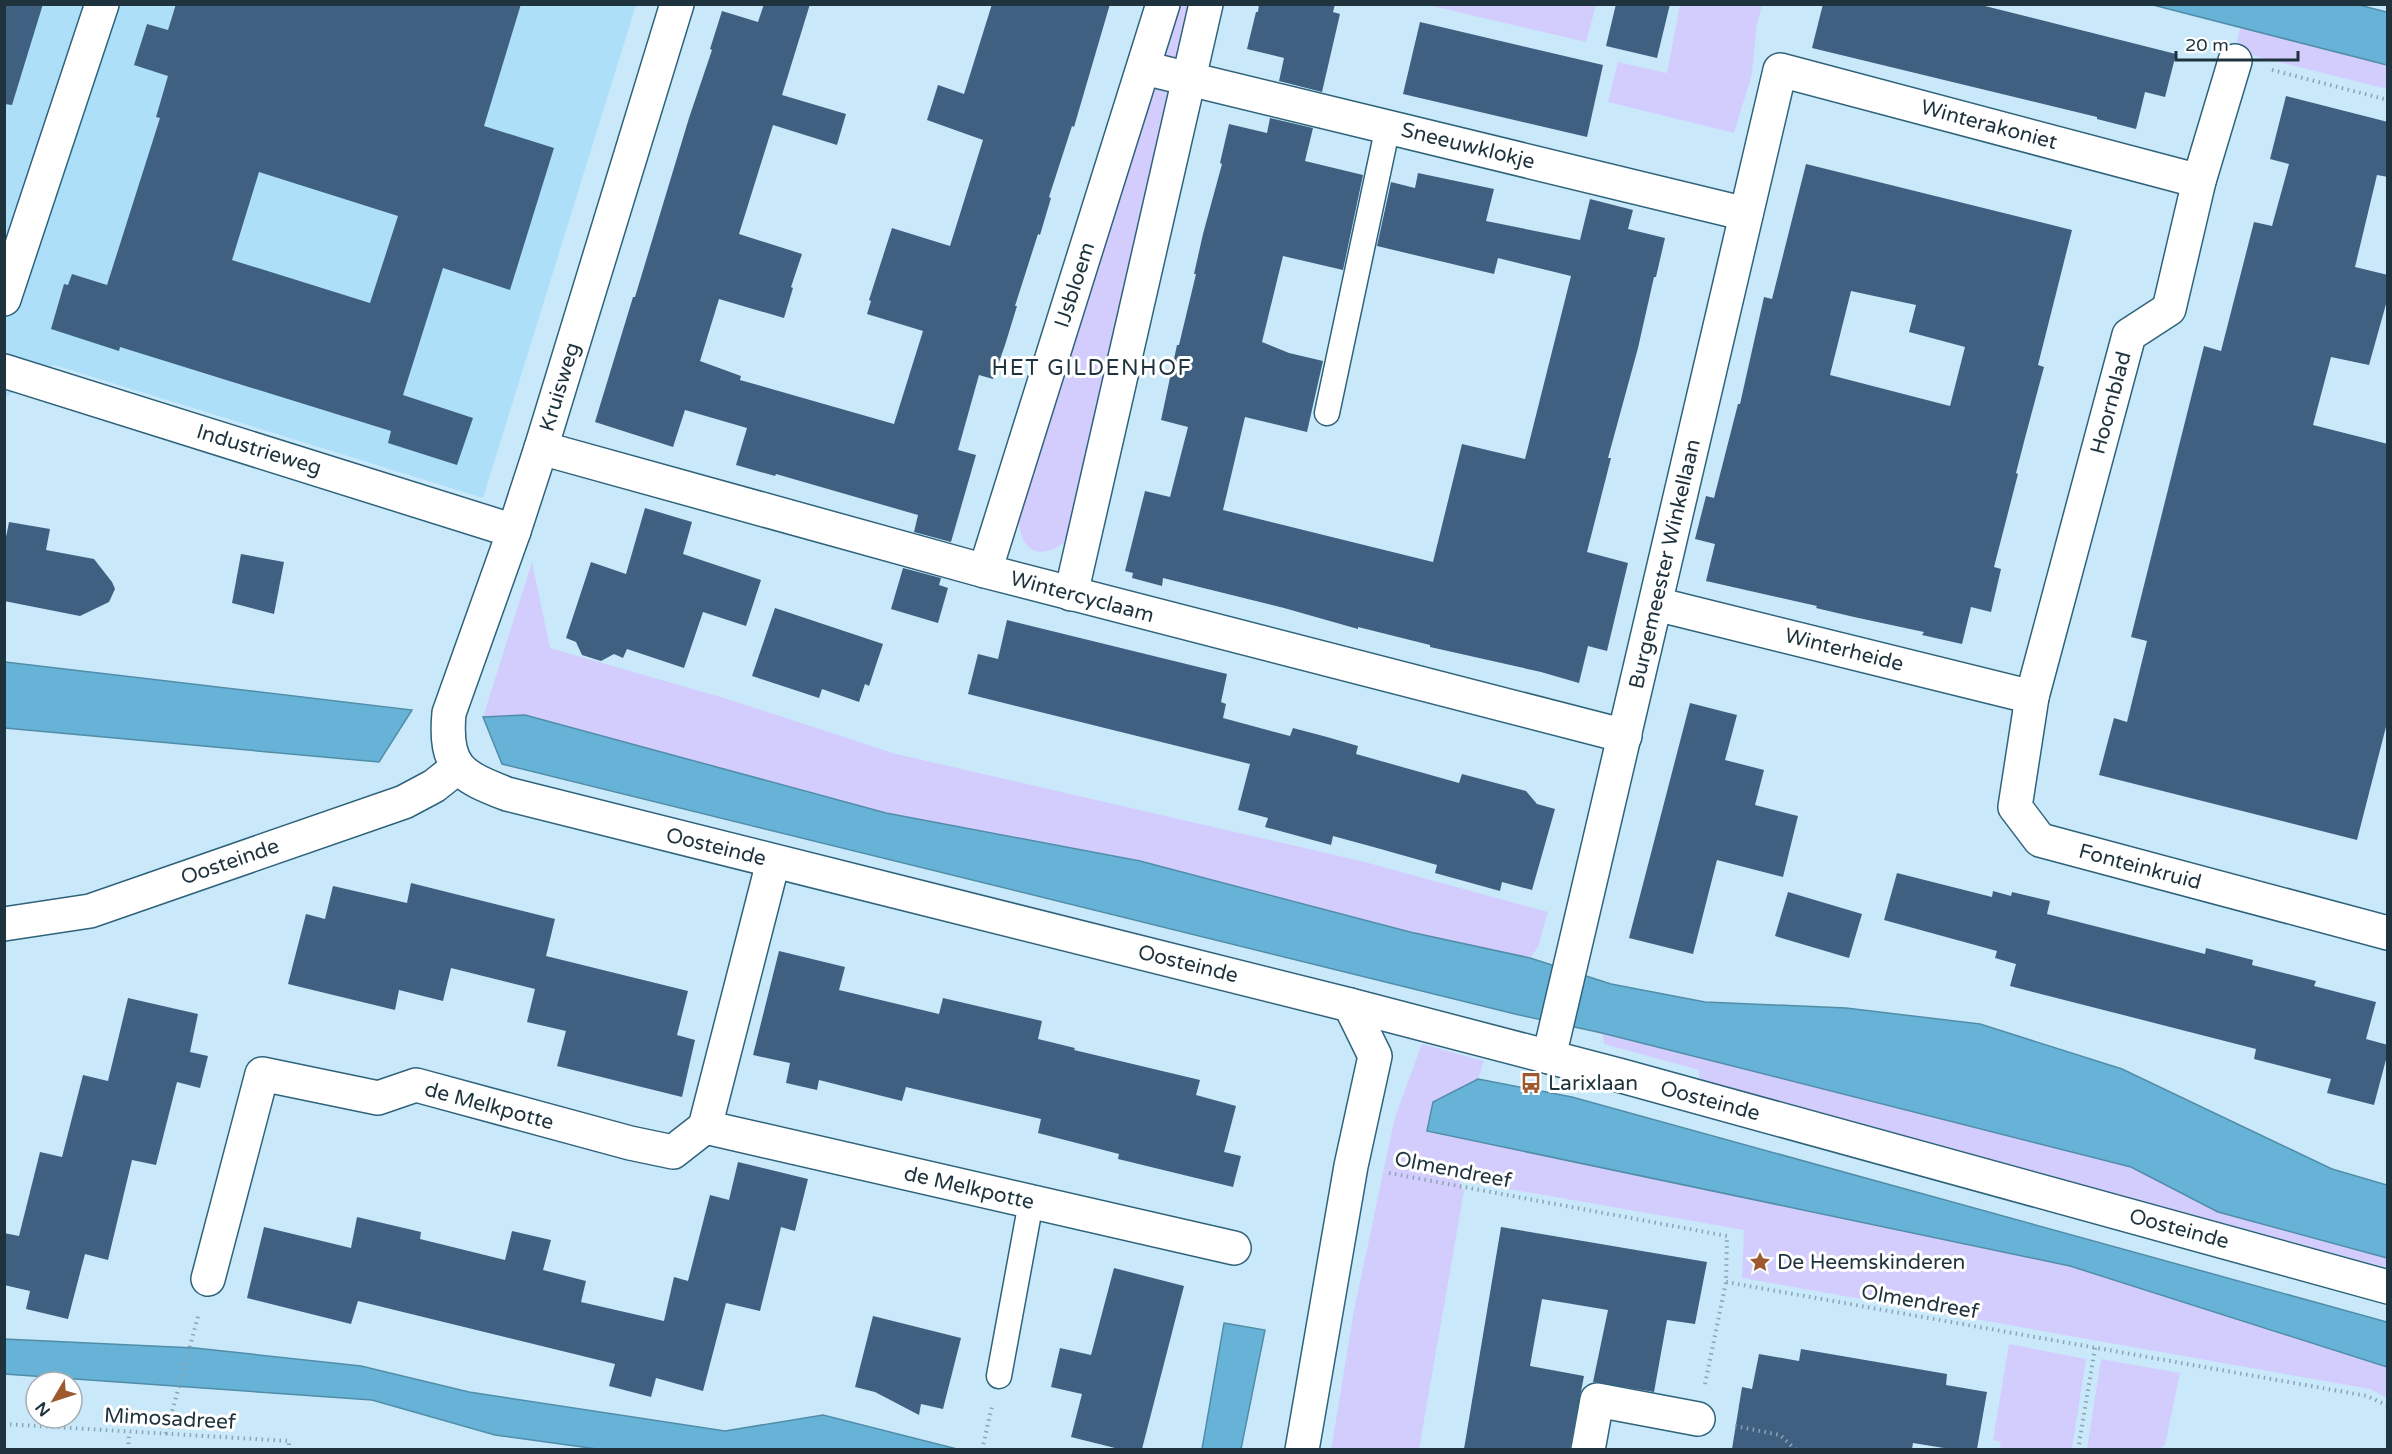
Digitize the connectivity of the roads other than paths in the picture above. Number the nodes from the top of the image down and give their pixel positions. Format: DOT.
graph roads {
  1 [pos="102,4"];
  2 [pos="677,4"];
  3 [pos="1163,4"];
  4 [pos="1206,4"];
  5 [pos="2235,61"];
  6 [pos="1144,68"];
  7 [pos="1780,70"];
  8 [pos="1189,79"];
  9 [pos="1388,126"];
  10 [pos="2199,180"];
  11 [pos="1746,214"];
  12 [pos="4,299"];
  13 [pos="4,371"];
  14 [pos="1327,412"];
  15 [pos="541,448"];
  16 [pos="514,531"];
  17 [pos="985,572"];
  18 [pos="1071,594"];
  19 [pos="1656,604"];
  20 [pos="2032,696"];
  21 [pos="1625,736"];
  22 [pos="458,767"];
  23 [pos="773,862"];
  24 [pos="4,924"];
  25 [pos="2388,933"];
  26 [pos="1350,1005"];
  27 [pos="1551,1049"];
  28 [pos="705,1127"];
  29 [pos="1031,1202"];
  30 [pos="1234,1248"];
  31 [pos="208,1279"];
  32 [pos="2388,1287"];
  33 [pos="999,1376"];
  34 [pos="1698,1419"];
  35 [pos="1302,1449"];
  36 [pos="1588,1449"];
  1 -- 12 [label="street"];
  2 -- 15 [label="street, Kruisweg"];
  3 -- 6 [label="street, IJsbloem"];
  4 -- 8 [label="street"];
  5 -- 10 [label="street, Hoornblad"];
  6 -- 8 [label="street"];
  6 -- 17 [label="street, IJsbloem"];
  7 -- 10 [label="street, Winterakoniet"];
  7 -- 11 [label="street, Burgemeester Winkellaan"];
  8 -- 9 [label="street, Sneeuwklokje"];
  8 -- 18 [label="street"];
  9 -- 11 [label="street, Sneeuwklokje"];
  9 -- 14 [label="lane"];
  10 -- 20 [label="street, Hoornblad"];
  11 -- 19 [label="street, Burgemeester Winkellaan"];
  13 -- 16 [label="street, Industrieweg"];
  15 -- 16 [label="street, Kruisweg"];
  15 -- 17 [label="street, Wintercyclaam"];
  16 -- 22 [label="street, Kruisweg"];
  17 -- 18 [label="street, Wintercyclaam"];
  18 -- 21 [label="street, Wintercyclaam"];
  19 -- 20 [label="street, Winterheide"];
  19 -- 21 [label="street, Burgemeester Winkellaan"];
  20 -- 25 [label="street, Fonteinkruid"];
  21 -- 27 [label="street, Burgemeester Winkellaan"];
  22 -- 23 [label="street, Oosteinde"];
  22 -- 24 [label="street, Oosteinde"];
  23 -- 26 [label="street, Oosteinde"];
  23 -- 28 [label="street"];
  26 -- 27 [label="street, Oosteinde"];
  26 -- 35 [label="street"];
  27 -- 32 [label="street, Oosteinde"];
  28 -- 29 [label="street, de Melkpotte"];
  28 -- 31 [label="street, de Melkpotte"];
  29 -- 30 [label="street, de Melkpotte"];
  29 -- 33 [label="lane"];
  34 -- 36 [label="street"];
}
